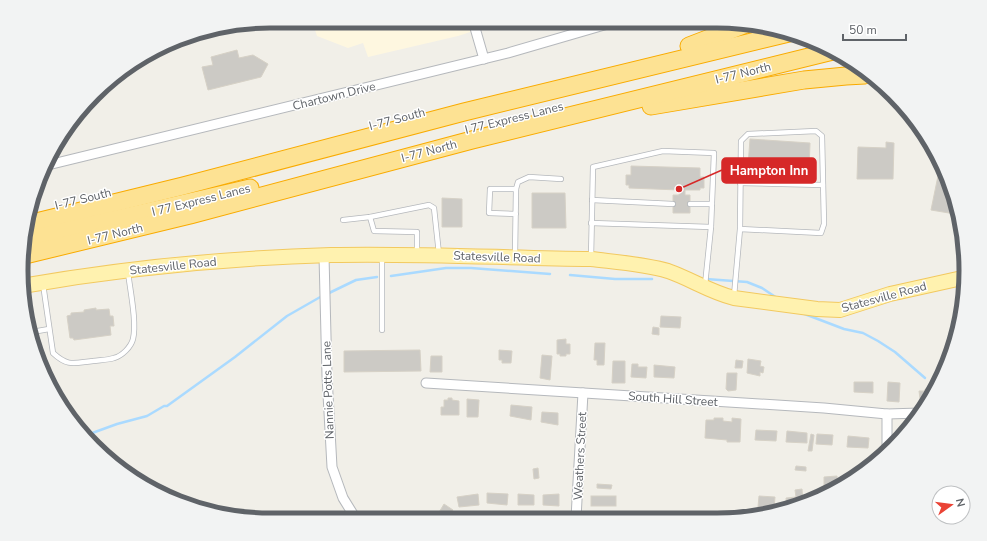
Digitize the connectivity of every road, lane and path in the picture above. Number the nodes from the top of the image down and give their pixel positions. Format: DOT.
graph roads {
  1 [pos="475,28"];
  2 [pos="596,28"];
  3 [pos="733,29"];
  4 [pos="751,31"];
  5 [pos="778,36"];
  6 [pos="689,46"];
  7 [pos="809,46"];
  8 [pos="824,53"];
  9 [pos="484,59"];
  10 [pos="860,75"];
  11 [pos="546,122"];
  12 [pos="53,164"];
  13 [pos="561,179"];
  14 [pos="740,184"];
  15 [pos="823,185"];
  16 [pos="516,188"];
  17 [pos="592,200"];
  18 [pos="673,204"];
  19 [pos="690,204"];
  20 [pos="712,204"];
  21 [pos="36,210"];
  22 [pos="516,214"];
  23 [pos="370,217"];
  24 [pos="343,220"];
  25 [pos="33,223"];
  26 [pos="591,223"];
  27 [pos="711,227"];
  28 [pos="740,229"];
  29 [pos="30,239"];
  30 [pos="29,254"];
  31 [pos="382,255"];
  32 [pos="417,255"];
  33 [pos="324,256"];
  34 [pos="439,256"];
  35 [pos="515,258"];
  36 [pos="591,259"];
  37 [pos="128,270"];
  38 [pos="958,279"];
  39 [pos="43,282"];
  40 [pos="29,285"];
  41 [pos="704,288"];
  42 [pos="734,298"];
  43 [pos="49,329"];
  44 [pos="382,330"];
  45 [pos="36,331"];
  46 [pos="426,383"];
  47 [pos="583,393"];
  48 [pos="912,413"];
  49 [pos="887,414"];
  50 [pos="887,443"];
  51 [pos="352,513"];
  52 [pos="576,513"];
  1 -- 9 [label="street"];
  2 -- 9 [label="street, Chartown Drive"];
  3 -- 6 [label="highway"];
  4 -- 6 [label="highway, I-77 South"];
  5 -- 25 [label="highway, I 77 Express Lanes"];
  6 -- 21 [label="highway, I-77 South"];
  7 -- 29 [label="highway, I 77 Express Lanes"];
  8 -- 11 [label="highway, I-77 North"];
  9 -- 12 [label="street, Chartown Drive"];
  10 -- 11 [label="highway"];
  11 -- 30 [label="highway, I-77 North"];
  13 -- 16 [label="lane"];
  14 -- 15 [label="lane"];
  14 -- 15 [label="lane"];
  14 -- 28 [label="lane"];
  15 -- 28 [label="lane"];
  16 -- 22 [label="lane"];
  16 -- 22 [label="lane"];
  17 -- 18 [label="lane"];
  17 -- 20 [label="lane"];
  17 -- 26 [label="lane"];
  19 -- 20 [label="lane"];
  20 -- 27 [label="lane"];
  22 -- 35 [label="lane"];
  23 -- 24 [label="lane"];
  23 -- 32 [label="lane"];
  23 -- 34 [label="lane"];
  26 -- 27 [label="lane"];
  26 -- 36 [label="lane"];
  27 -- 41 [label="lane"];
  28 -- 42 [label="lane"];
  31 -- 32 [label="main road, Statesville Road"];
  31 -- 33 [label="main road, Statesville Road"];
  31 -- 44 [label="lane"];
  32 -- 34 [label="main road, Statesville Road"];
  33 -- 37 [label="main road, Statesville Road"];
  33 -- 51 [label="street, Nannie Potts Lane"];
  34 -- 35 [label="main road, Statesville Road"];
  35 -- 36 [label="main road, Statesville Road"];
  36 -- 41 [label="main road, Statesville Road"];
  37 -- 39 [label="main road, Statesville Road"];
  37 -- 43 [label="lane"];
  38 -- 42 [label="main road, Statesville Road"];
  39 -- 40 [label="main road, Statesville Road"];
  39 -- 43 [label="lane"];
  41 -- 42 [label="main road, Statesville Road"];
  43 -- 45 [label="lane"];
  46 -- 47 [label="street, South Hill Street"];
  47 -- 49 [label="street, South Hill Street"];
  47 -- 52 [label="street, Weathers Street"];
  48 -- 49 [label="street, South Hill Street"];
  49 -- 50 [label="street"];
}
